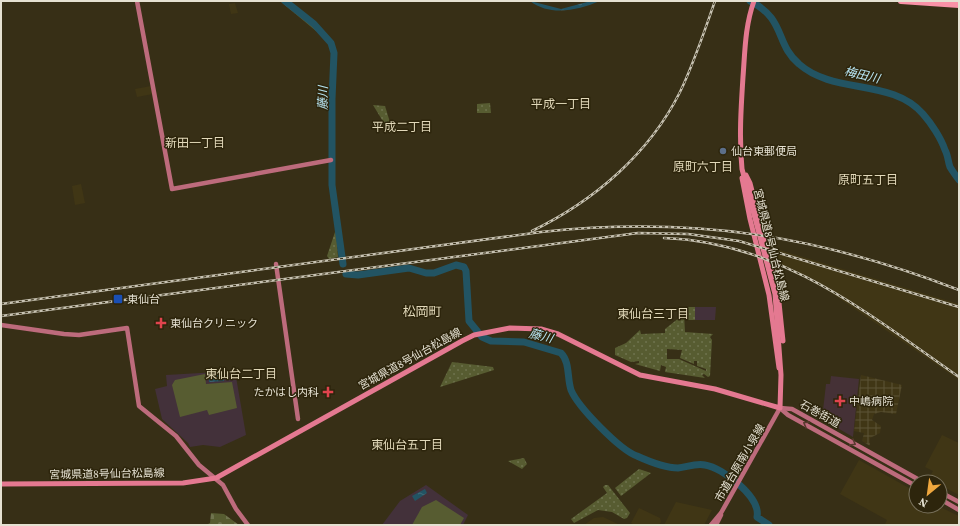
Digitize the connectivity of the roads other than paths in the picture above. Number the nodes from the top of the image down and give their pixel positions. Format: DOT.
graph roads {
  1 [pos="137,1"];
  2 [pos="754,1"];
  3 [pos="901,1"];
  4 [pos="940,2"];
  5 [pos="959,5"];
  6 [pos="331,160"];
  7 [pos="742,169"];
  8 [pos="276,264"];
  9 [pos="1,325"];
  10 [pos="783,341"];
  11 [pos="780,408"];
  12 [pos="298,419"];
  13 [pos="908,474"];
  14 [pos="216,478"];
  15 [pos="908,482"];
  16 [pos="1,484"];
  17 [pos="948,496"];
  18 [pos="959,502"];
  19 [pos="948,504"];
  20 [pos="959,510"];
  21 [pos="721,513"];
  22 [pos="248,525"];
  23 [pos="711,525"];
  24 [pos="716,525"];
  1 -- 6 [label="street"];
  2 -- 7 [label="main road, 宮城県道8号仙台松島線"];
  3 -- 4 [label="highway"];
  4 -- 5 [label="highway"];
  7 -- 10 [label="main road"];
  7 -- 11 [label="main road, 宮城県道8号仙台松島線"];
  8 -- 12 [label="street"];
  9 -- 14 [label="street"];
  11 -- 13 [label="street, 石巻街道, one-way"];
  11 -- 14 [label="main road, 宮城県道8号仙台松島線"];
  15 -- 11 [label="street, 石巻街道, one-way"];
  11 -- 21 [label="street, 市道台原南小泉線"];
  14 -- 16 [label="main road, 宮城県道8号仙台松島線"];
  14 -- 22 [label="street"];
  17 -- 18 [label="street"];
  19 -- 20 [label="street"];
  21 -- 23 [label="street, 市道台原南小泉線"];
  21 -- 24 [label="street"];
}
